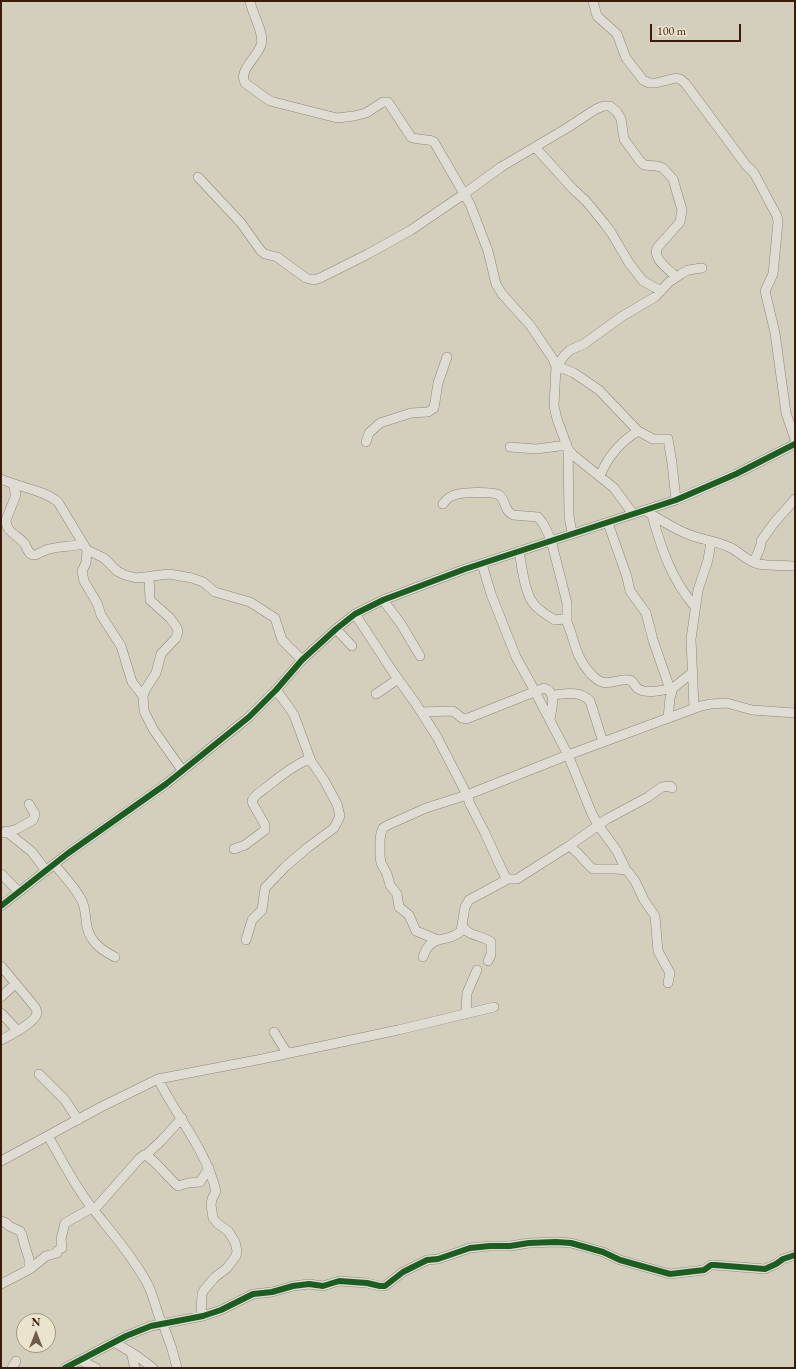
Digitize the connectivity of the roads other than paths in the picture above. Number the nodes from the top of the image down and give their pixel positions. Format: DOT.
graph roads {
  1 [pos="250,1"];
  2 [pos="592,1"];
  3 [pos="535,147"];
  4 [pos="198,177"];
  5 [pos="464,194"];
  6 [pos="702,268"];
  7 [pos="676,277"];
  8 [pos="661,291"];
  9 [pos="447,357"];
  10 [pos="557,367"];
  11 [pos="638,431"];
  12 [pos="795,439"];
  13 [pos="366,442"];
  14 [pos="795,444"];
  15 [pos="510,447"];
  16 [pos="568,447"];
  17 [pos="600,476"];
  18 [pos="1,479"];
  19 [pos="13,484"];
  20 [pos="795,499"];
  21 [pos="676,500"];
  22 [pos="443,504"];
  23 [pos="648,512"];
  24 [pos="633,514"];
  25 [pos="608,523"];
  26 [pos="572,533"];
  27 [pos="551,540"];
  28 [pos="711,542"];
  29 [pos="85,547"];
  30 [pos="519,551"];
  31 [pos="754,562"];
  32 [pos="482,564"];
  33 [pos="795,566"];
  34 [pos="149,576"];
  35 [pos="383,600"];
  36 [pos="695,607"];
  37 [pos="355,614"];
  38 [pos="567,622"];
  39 [pos="336,629"];
  40 [pos="352,646"];
  41 [pos="420,656"];
  42 [pos="302,660"];
  43 [pos="693,672"];
  44 [pos="398,679"];
  45 [pos="671,688"];
  46 [pos="276,690"];
  47 [pos="535,691"];
  48 [pos="376,694"];
  49 [pos="552,695"];
  50 [pos="143,696"];
  51 [pos="694,708"];
  52 [pos="421,712"];
  53 [pos="795,713"];
  54 [pos="668,718"];
  55 [pos="550,719"];
  56 [pos="603,742"];
  57 [pos="568,755"];
  58 [pos="310,758"];
  59 [pos="182,770"];
  60 [pos="672,788"];
  61 [pos="467,795"];
  62 [pos="28,804"];
  63 [pos="598,825"];
  64 [pos="4,832"];
  65 [pos="569,846"];
  66 [pos="234,849"];
  67 [pos="54,864"];
  68 [pos="626,870"];
  69 [pos="46,871"];
  70 [pos="1,874"];
  71 [pos="508,879"];
  72 [pos="18,892"];
  73 [pos="1,906"];
  74 [pos="462,926"];
  75 [pos="246,940"];
  76 [pos="438,940"];
  77 [pos="115,957"];
  78 [pos="424,957"];
  79 [pos="488,961"];
  80 [pos="1,966"];
  81 [pos="477,970"];
  82 [pos="668,983"];
  83 [pos="15,984"];
  84 [pos="1,998"];
  85 [pos="494,1007"];
  86 [pos="1,1013"];
  87 [pos="466,1014"];
  88 [pos="18,1031"];
  89 [pos="274,1032"];
  90 [pos="1,1040"];
  91 [pos="287,1053"];
  92 [pos="39,1074"];
  93 [pos="158,1079"];
  94 [pos="182,1118"];
  95 [pos="78,1120"];
  96 [pos="48,1136"];
  97 [pos="146,1154"];
  98 [pos="1,1161"];
  99 [pos="209,1168"];
  100 [pos="93,1209"];
  101 [pos="1,1221"];
  102 [pos="795,1255"];
  103 [pos="29,1269"];
  104 [pos="1,1284"];
  105 [pos="201,1316"];
  106 [pos="162,1324"];
  107 [pos="114,1342"];
  108 [pos="131,1352"];
  109 [pos="80,1360"];
  110 [pos="65,1368"];
  111 [pos="96,1368"];
  112 [pos="135,1368"];
  113 [pos="153,1368"];
  114 [pos="177,1368"];
  1 -- 5 [label="street"];
  2 -- 12 [label="street"];
  3 -- 5 [label="street"];
  3 -- 7 [label="street"];
  3 -- 8 [label="street"];
  4 -- 5 [label="street"];
  5 -- 10 [label="street"];
  6 -- 7 [label="street"];
  7 -- 8 [label="street"];
  8 -- 10 [label="street"];
  9 -- 13 [label="street"];
  10 -- 11 [label="street"];
  10 -- 16 [label="street"];
  11 -- 17 [label="street"];
  11 -- 21 [label="street"];
  14 -- 21 [label="street"];
  15 -- 16 [label="street"];
  16 -- 17 [label="street"];
  16 -- 26 [label="street"];
  17 -- 24 [label="street"];
  18 -- 19 [label="street"];
  19 -- 29 [label="street"];
  19 -- 29 [label="street"];
  20 -- 31 [label="street"];
  21 -- 23 [label="street"];
  22 -- 27 [label="street"];
  23 -- 24 [label="street"];
  23 -- 28 [label="street"];
  23 -- 36 [label="street"];
  24 -- 25 [label="street"];
  25 -- 26 [label="street"];
  25 -- 45 [label="street"];
  26 -- 27 [label="street"];
  27 -- 30 [label="street"];
  27 -- 38 [label="street"];
  28 -- 31 [label="street"];
  28 -- 36 [label="street"];
  29 -- 34 [label="street"];
  29 -- 50 [label="street"];
  30 -- 32 [label="street"];
  30 -- 38 [label="street"];
  31 -- 33 [label="street"];
  32 -- 35 [label="street"];
  32 -- 47 [label="street"];
  34 -- 42 [label="street"];
  34 -- 50 [label="street"];
  35 -- 37 [label="street"];
  35 -- 41 [label="street"];
  36 -- 43 [label="street"];
  37 -- 39 [label="street"];
  37 -- 44 [label="street"];
  38 -- 45 [label="street"];
  39 -- 40 [label="street"];
  39 -- 42 [label="street"];
  42 -- 46 [label="street"];
  43 -- 45 [label="street"];
  43 -- 51 [label="street"];
  44 -- 48 [label="street"];
  44 -- 52 [label="street"];
  45 -- 54 [label="street"];
  46 -- 58 [label="street"];
  46 -- 59 [label="street"];
  47 -- 49 [label="street"];
  47 -- 52 [label="street"];
  47 -- 55 [label="street"];
  49 -- 55 [label="street"];
  49 -- 56 [label="street"];
  50 -- 59 [label="street"];
  51 -- 53 [label="street"];
  51 -- 54 [label="street"];
  52 -- 61 [label="street"];
  54 -- 56 [label="street"];
  55 -- 57 [label="street"];
  56 -- 57 [label="street"];
  57 -- 61 [label="street"];
  57 -- 63 [label="street"];
  58 -- 66 [label="street"];
  58 -- 75 [label="street"];
  59 -- 67 [label="street"];
  60 -- 63 [label="street"];
  61 -- 71 [label="street"];
  61 -- 76 [label="street"];
  62 -- 64 [label="street"];
  63 -- 65 [label="street"];
  63 -- 68 [label="street"];
  64 -- 69 [label="street"];
  65 -- 68 [label="street"];
  65 -- 71 [label="street"];
  67 -- 69 [label="street"];
  67 -- 77 [label="street"];
  68 -- 82 [label="street"];
  69 -- 72 [label="street"];
  70 -- 72 [label="street"];
  71 -- 74 [label="street"];
  72 -- 73 [label="street"];
  74 -- 76 [label="street"];
  74 -- 79 [label="street"];
  76 -- 78 [label="street"];
  80 -- 83 [label="street"];
  81 -- 87 [label="street"];
  83 -- 84 [label="street"];
  83 -- 88 [label="street"];
  85 -- 87 [label="street"];
  86 -- 88 [label="street"];
  87 -- 91 [label="street"];
  88 -- 90 [label="street"];
  89 -- 91 [label="street"];
  91 -- 93 [label="street"];
  92 -- 95 [label="street"];
  93 -- 94 [label="street"];
  93 -- 95 [label="street"];
  94 -- 97 [label="street"];
  94 -- 99 [label="street"];
  95 -- 96 [label="street"];
  96 -- 98 [label="street"];
  96 -- 100 [label="street"];
  97 -- 99 [label="street"];
  97 -- 100 [label="street"];
  99 -- 105 [label="street"];
  100 -- 103 [label="street"];
  100 -- 106 [label="street"];
  101 -- 103 [label="street"];
  102 -- 105 [label="street"];
  103 -- 104 [label="street"];
  105 -- 106 [label="street"];
  106 -- 107 [label="street"];
  106 -- 114 [label="street"];
  107 -- 108 [label="street"];
  107 -- 109 [label="street"];
  108 -- 112 [label="street"];
  108 -- 113 [label="street"];
  109 -- 110 [label="street"];
  109 -- 111 [label="street"];
}
